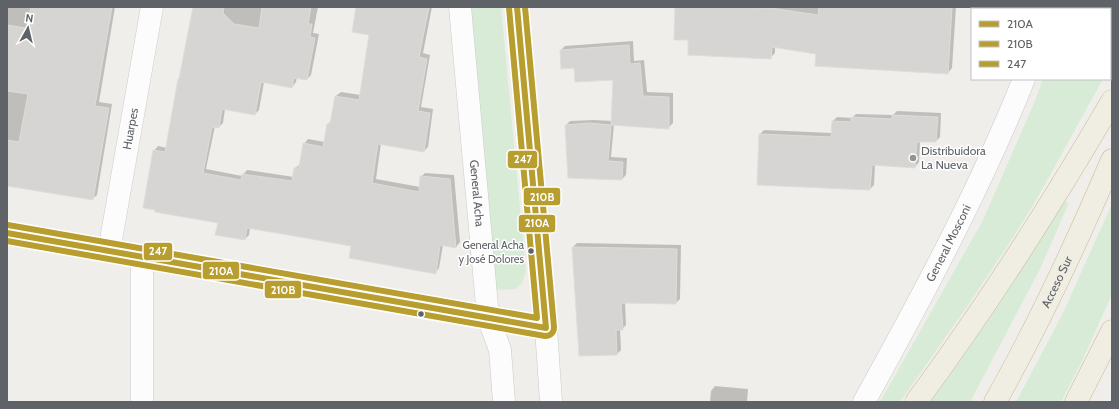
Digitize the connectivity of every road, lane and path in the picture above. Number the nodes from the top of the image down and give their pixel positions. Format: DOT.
graph roads {
  1 [pos="152,7"];
  2 [pos="460,7"];
  3 [pos="517,7"];
  4 [pos="1024,80"];
  5 [pos="1112,101"];
  6 [pos="1112,160"];
  7 [pos="7,233"];
  8 [pos="108,251"];
  9 [pos="142,257"];
  10 [pos="488,317"];
  11 [pos="546,328"];
  12 [pos="1112,332"];
  13 [pos="142,402"];
  14 [pos="504,402"];
  15 [pos="551,402"];
  16 [pos="864,402"];
  17 [pos="916,402"];
  18 [pos="996,402"];
  19 [pos="1076,402"];
  1 -- 8 [label="street, Huarpes"];
  2 -- 10 [label="street, General Acha"];
  3 -- 11 [label="street"];
  4 -- 16 [label="street, General Mosconi"];
  5 -- 17 [label="highway"];
  6 -- 18 [label="highway, Acceso Sur"];
  7 -- 8 [label="street"];
  8 -- 9 [label="street"];
  9 -- 10 [label="street"];
  9 -- 13 [label="street"];
  10 -- 11 [label="street"];
  10 -- 14 [label="street, General Acha"];
  11 -- 15 [label="street"];
  12 -- 19 [label="highway"];
}
